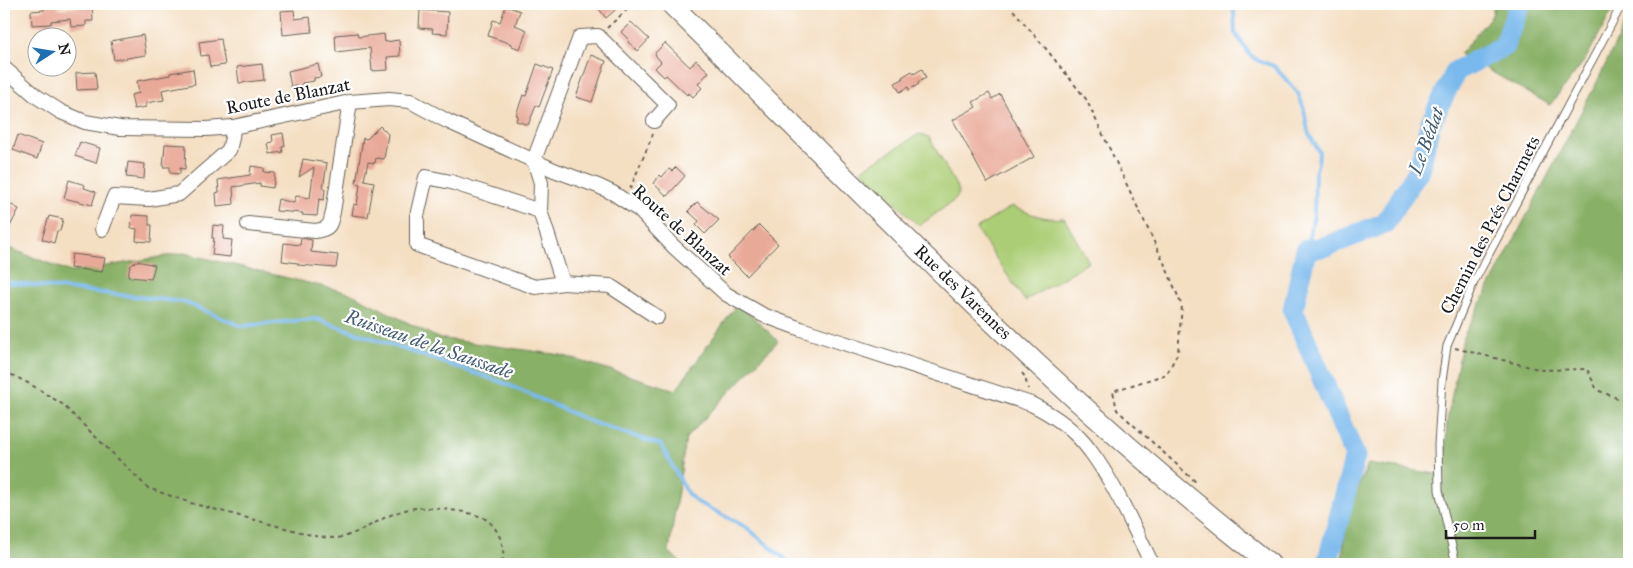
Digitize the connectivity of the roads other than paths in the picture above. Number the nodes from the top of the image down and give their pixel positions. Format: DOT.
graph roads {
  1 [pos="671,4"];
  2 [pos="1622,4"];
  3 [pos="4,68"];
  4 [pos="350,102"];
  5 [pos="654,122"];
  6 [pos="233,127"];
  7 [pos="534,160"];
  8 [pos="540,211"];
  9 [pos="248,224"];
  10 [pos="102,229"];
  11 [pos="563,283"];
  12 [pos="657,317"];
  13 [pos="1152,564"];
  14 [pos="1270,564"];
  15 [pos="1456,564"];
  1 -- 14 [label="main road, Rue des Varennes"];
  2 -- 15 [label="lane, Chemin des Prés Charmets"];
  3 -- 6 [label="street, Route de Blanzat"];
  4 -- 6 [label="street, Route de Blanzat"];
  4 -- 7 [label="street, Route de Blanzat"];
  4 -- 9 [label="street"];
  5 -- 7 [label="street"];
  6 -- 10 [label="street"];
  7 -- 8 [label="street"];
  7 -- 13 [label="street, Route de Blanzat"];
  8 -- 11 [label="street"];
  8 -- 11 [label="street"];
  11 -- 12 [label="street"];
}
